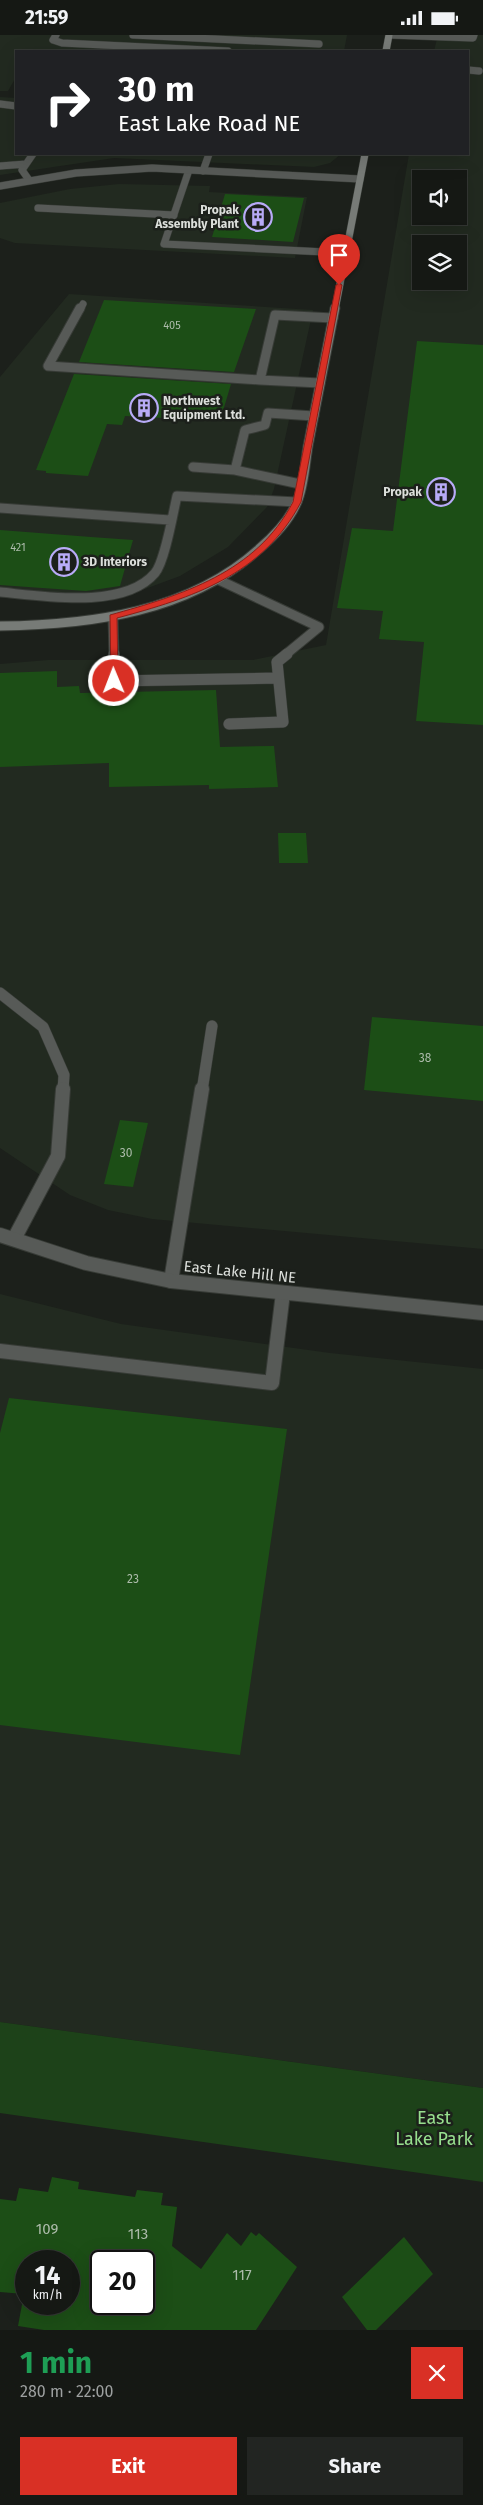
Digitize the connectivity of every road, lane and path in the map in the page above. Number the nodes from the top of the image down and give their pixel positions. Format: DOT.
graph roads {
  1 [pos="56,35"];
  2 [pos="133,35"];
  3 [pos="321,35"];
  4 [pos="390,35"];
  5 [pos="474,35"];
  6 [pos="319,44"];
  7 [pos="207,50"];
  8 [pos="317,50"];
  9 [pos="386,50"];
  10 [pos="469,70"];
  11 [pos="479,71"];
  12 [pos="0,104"];
  13 [pos="15,106"];
  14 [pos="32,155"];
  15 [pos="209,155"];
  16 [pos="365,155"];
  17 [pos="26,164"];
  18 [pos="0,166"];
  19 [pos="189,170"];
  20 [pos="203,171"];
  21 [pos="360,179"];
  22 [pos="29,180"];
  23 [pos="0,186"];
  24 [pos="38,208"];
  25 [pos="174,215"];
  26 [pos="345,253"];
  27 [pos="83,305"];
  28 [pos="333,318"];
  29 [pos="260,379"];
  30 [pos="320,383"];
  31 [pos="314,416"];
  32 [pos="192,467"];
  33 [pos="236,470"];
  34 [pos="300,484"];
  35 [pos="297,502"];
  36 [pos="0,508"];
  37 [pos="170,520"];
  38 [pos="219,580"];
  39 [pos="0,592"];
  40 [pos="113,617"];
  41 [pos="0,626"];
  42 [pos="278,678"];
  43 [pos="229,723"];
  44 [pos="0,993"];
  45 [pos="212,1026"];
  46 [pos="0,1235"];
  47 [pos="14,1239"];
  48 [pos="171,1281"];
  49 [pos="283,1293"];
  50 [pos="483,1313"];
  51 [pos="0,1351"];
  1 -- 7 [label="street"];
  2 -- 6 [label="street"];
  3 -- 6 [label="street"];
  4 -- 5 [label="street"];
  4 -- 9 [label="street"];
  6 -- 8 [label="street"];
  10 -- 11 [label="street"];
  12 -- 13 [label="street"];
  14 -- 17 [label="street"];
  15 -- 20 [label="street"];
  16 -- 21 [label="street"];
  17 -- 18 [label="street"];
  17 -- 22 [label="street"];
  19 -- 20 [label="street"];
  19 -- 22 [label="street"];
  19 -- 25 [label="street"];
  20 -- 21 [label="street"];
  21 -- 26 [label="street"];
  22 -- 23 [label="street"];
  24 -- 25 [label="street"];
  25 -- 26 [label="street"];
  26 -- 28 [label="street"];
  27 -- 29 [label="street"];
  28 -- 29 [label="street"];
  28 -- 30 [label="street"];
  29 -- 30 [label="street"];
  30 -- 31 [label="street"];
  31 -- 33 [label="street"];
  31 -- 34 [label="street"];
  32 -- 33 [label="street"];
  33 -- 34 [label="street"];
  34 -- 35 [label="street"];
  35 -- 37 [label="street"];
  35 -- 38 [label="street"];
  36 -- 37 [label="street"];
  37 -- 39 [label="street"];
  38 -- 40 [label="street"];
  38 -- 42 [label="street"];
  40 -- 41 [label="street"];
  40 -- 42 [label="street"];
  42 -- 43 [label="street"];
  44 -- 47 [label="street"];
  45 -- 48 [label="street"];
  46 -- 47 [label="street, East Lake Hill NE"];
  47 -- 48 [label="street, East Lake Hill NE"];
  48 -- 49 [label="street, East Lake Hill NE"];
  49 -- 50 [label="street, East Lake Hill NE"];
  49 -- 51 [label="street"];
}
